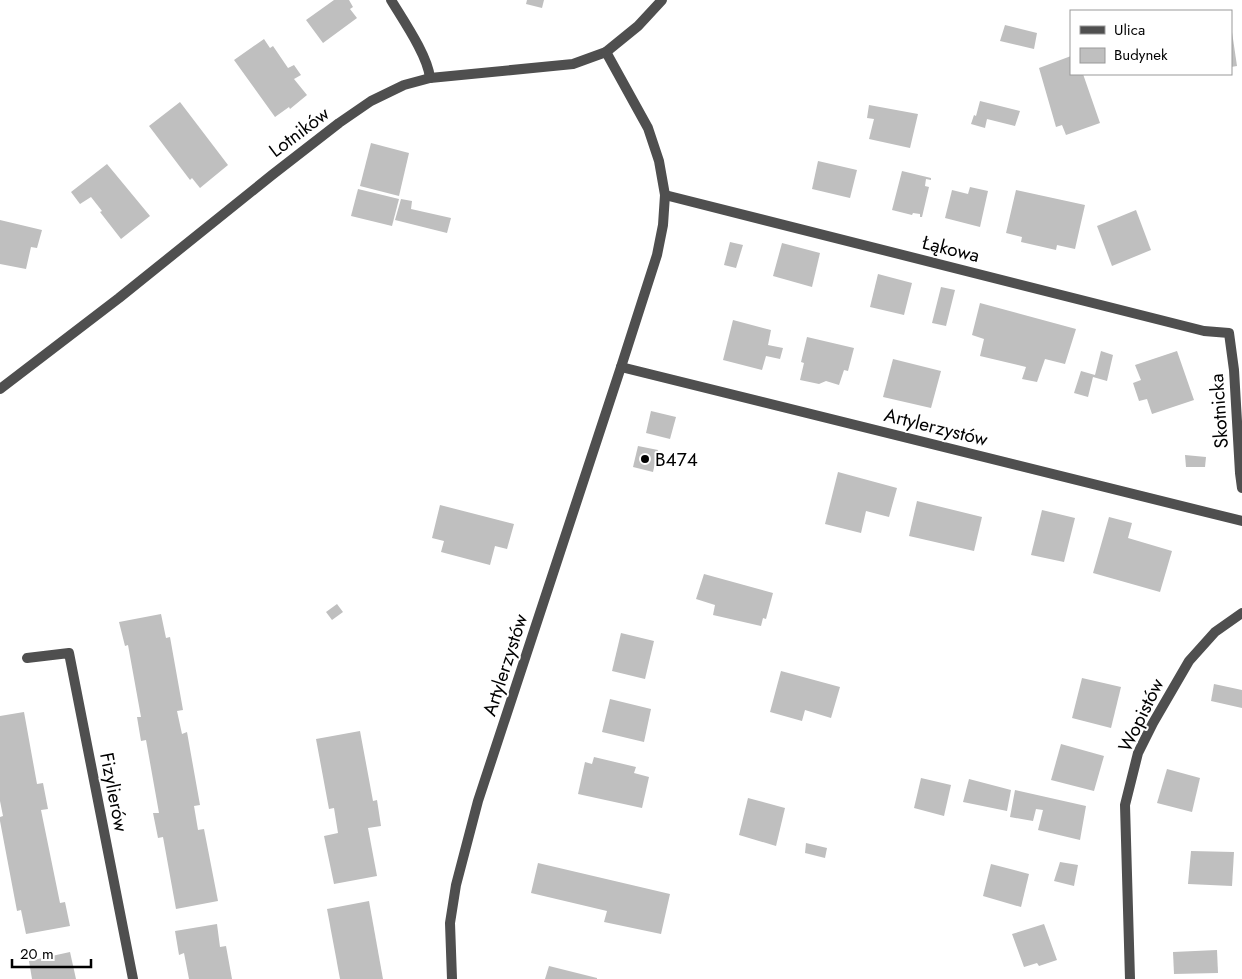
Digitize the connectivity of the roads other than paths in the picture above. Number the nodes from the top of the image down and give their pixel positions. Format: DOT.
graph roads {
  1 [pos="391,0"];
  2 [pos="662,0"];
  3 [pos="606,52"];
  4 [pos="430,78"];
  5 [pos="665,195"];
  6 [pos="1228,333"];
  7 [pos="621,368"];
  8 [pos="0,389"];
  9 [pos="1242,488"];
  10 [pos="1242,521"];
  11 [pos="1242,613"];
  12 [pos="27,658"];
  13 [pos="133,979"];
  14 [pos="452,979"];
  15 [pos="1130,979"];
  1 -- 4 [label="street"];
  2 -- 3 [label="street, Lotników"];
  3 -- 4 [label="street, Lotników"];
  3 -- 5 [label="street, Artylerzystów"];
  4 -- 8 [label="street, Lotników"];
  5 -- 6 [label="street, Łąkowa"];
  5 -- 7 [label="street, Artylerzystów"];
  6 -- 9 [label="street, Skotnicka"];
  7 -- 10 [label="street, Artylerzystów"];
  7 -- 14 [label="street, Artylerzystów"];
  11 -- 15 [label="street, Wopistów"];
  12 -- 13 [label="street, Fizylierów"];
}
